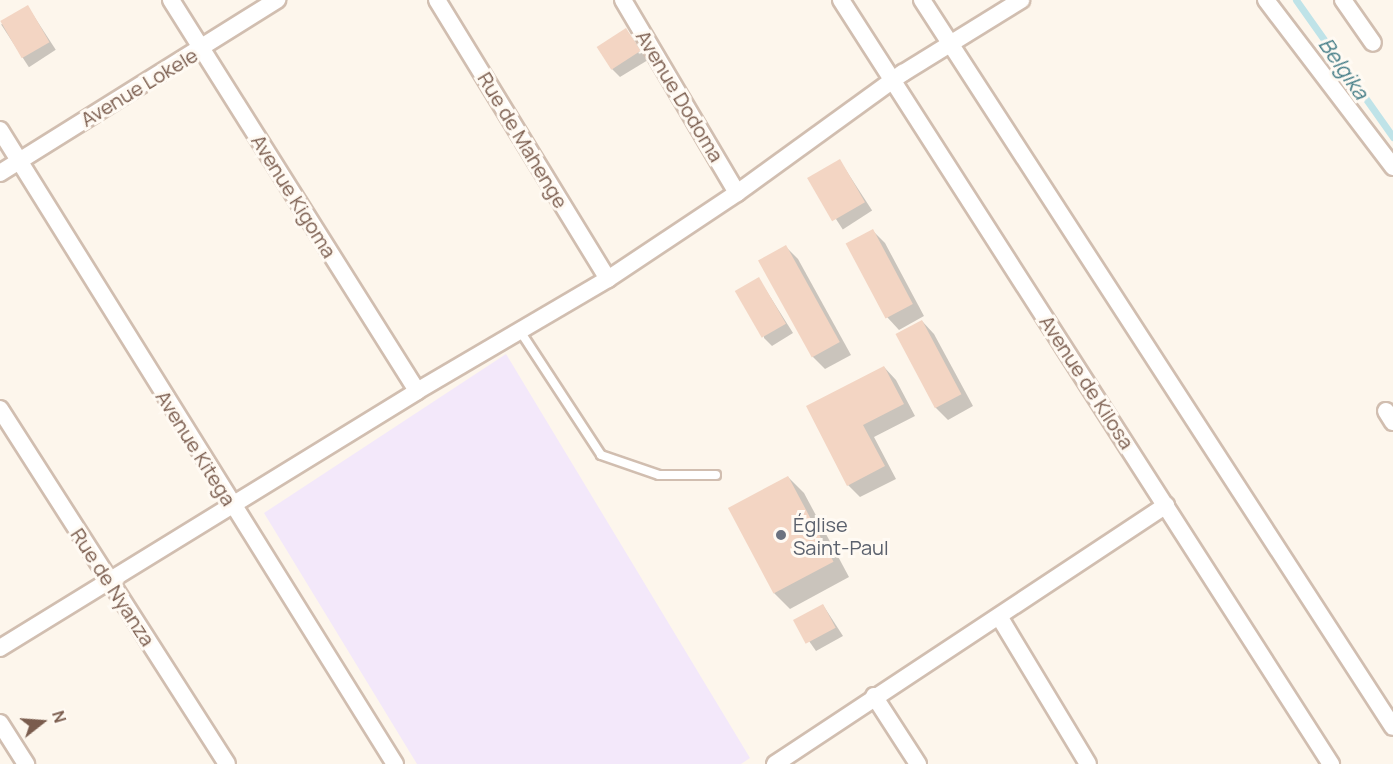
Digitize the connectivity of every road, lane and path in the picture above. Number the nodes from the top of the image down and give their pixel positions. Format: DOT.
graph roads {
  1 [pos="171,0"];
  2 [pos="278,0"];
  3 [pos="437,0"];
  4 [pos="623,0"];
  5 [pos="841,0"];
  6 [pos="922,0"];
  7 [pos="1021,0"];
  8 [pos="1266,0"];
  9 [pos="1343,0"];
  10 [pos="950,44"];
  11 [pos="1373,44"];
  12 [pos="202,50"];
  13 [pos="893,80"];
  14 [pos="0,130"];
  15 [pos="19,160"];
  16 [pos="1393,167"];
  17 [pos="0,173"];
  18 [pos="737,193"];
  19 [pos="608,279"];
  20 [pos="519,331"];
  21 [pos="417,391"];
  22 [pos="0,409"];
  23 [pos="716,475"];
  24 [pos="231,504"];
  25 [pos="1166,505"];
  26 [pos="107,579"];
  27 [pos="1000,618"];
  28 [pos="0,648"];
  29 [pos="874,696"];
  30 [pos="1388,707"];
  31 [pos="0,723"];
  32 [pos="1393,727"];
  33 [pos="26,764"];
  34 [pos="227,764"];
  35 [pos="395,764"];
  36 [pos="775,764"];
  37 [pos="918,764"];
  38 [pos="1088,764"];
  39 [pos="1331,764"];
  1 -- 12 [label="street, Avenue Kigoma"];
  2 -- 12 [label="street, Avenue Lokele"];
  3 -- 19 [label="street, Rue de Mahenge"];
  4 -- 18 [label="street, Avenue Dodoma"];
  5 -- 13 [label="street, Avenue de Kilosa"];
  6 -- 10 [label="street"];
  7 -- 10 [label="street"];
  8 -- 16 [label="street"];
  9 -- 11 [label="street"];
  10 -- 13 [label="street"];
  10 -- 30 [label="street"];
  12 -- 15 [label="street, Avenue Lokele"];
  12 -- 21 [label="street, Avenue Kigoma"];
  13 -- 18 [label="street"];
  13 -- 25 [label="street, Avenue de Kilosa"];
  14 -- 15 [label="street, Avenue Kitega"];
  15 -- 17 [label="street, Avenue Lokele"];
  15 -- 24 [label="street, Avenue Kitega"];
  18 -- 19 [label="street"];
  19 -- 20 [label="street"];
  20 -- 21 [label="street"];
  20 -- 23 [label="lane"];
  21 -- 24 [label="street"];
  22 -- 26 [label="street, Rue de Nyanza"];
  24 -- 26 [label="street"];
  24 -- 35 [label="street, Avenue Kitega"];
  25 -- 27 [label="street"];
  25 -- 39 [label="street, Avenue de Kilosa"];
  26 -- 28 [label="street"];
  26 -- 34 [label="street, Rue de Nyanza"];
  27 -- 29 [label="street"];
  27 -- 38 [label="street"];
  29 -- 36 [label="street"];
  29 -- 37 [label="street"];
  30 -- 32 [label="street"];
  31 -- 33 [label="street"];
}
